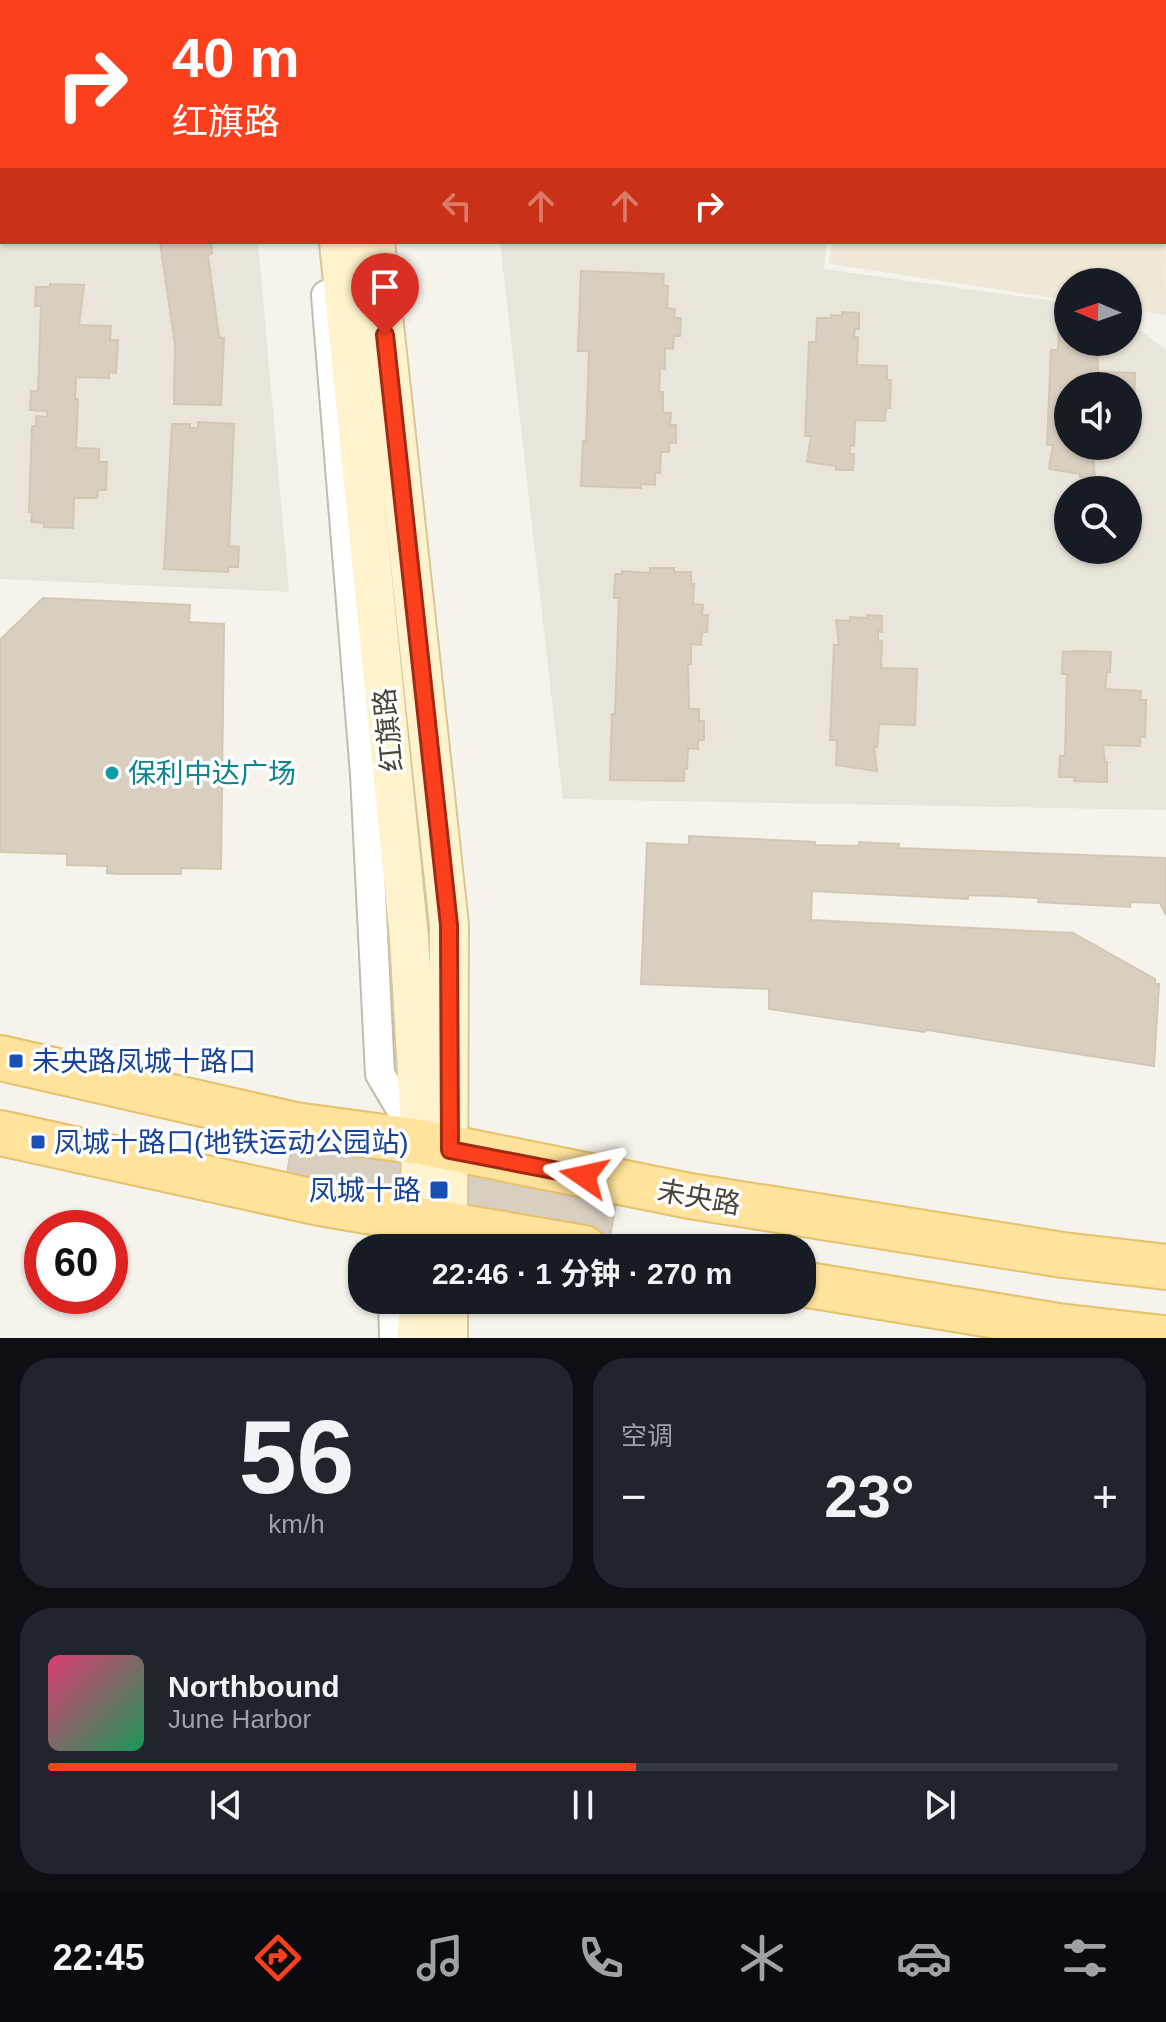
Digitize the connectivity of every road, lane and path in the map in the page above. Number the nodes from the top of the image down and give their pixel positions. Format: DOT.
graph roads {
  1 [pos="322,244"];
  2 [pos="339,244"];
  3 [pos="375,244"];
  4 [pos="0,1058"];
  5 [pos="0,1133"];
  6 [pos="435,1146"];
  7 [pos="419,1234"];
  8 [pos="429,1234"];
  9 [pos="1166,1267"];
  10 [pos="816,1286"];
  11 [pos="393,1314"];
  12 [pos="418,1314"];
  13 [pos="448,1314"];
  14 [pos="394,1338"];
  15 [pos="417,1338"];
  16 [pos="448,1338"];
  17 [pos="1163,1338"];
  1 -- 6 [label="street"];
  2 -- 6 [label="main road, 红旗路"];
  3 -- 6 [label="main road, 红旗路"];
  4 -- 6 [label="main road, 未央路"];
  5 -- 7 [label="main road"];
  6 -- 8 [label="main road, 红旗路"];
  6 -- 9 [label="main road, 未央路"];
  10 -- 17 [label="main road"];
  11 -- 14 [label="street"];
  12 -- 15 [label="main road"];
  13 -- 16 [label="main road"];
}
